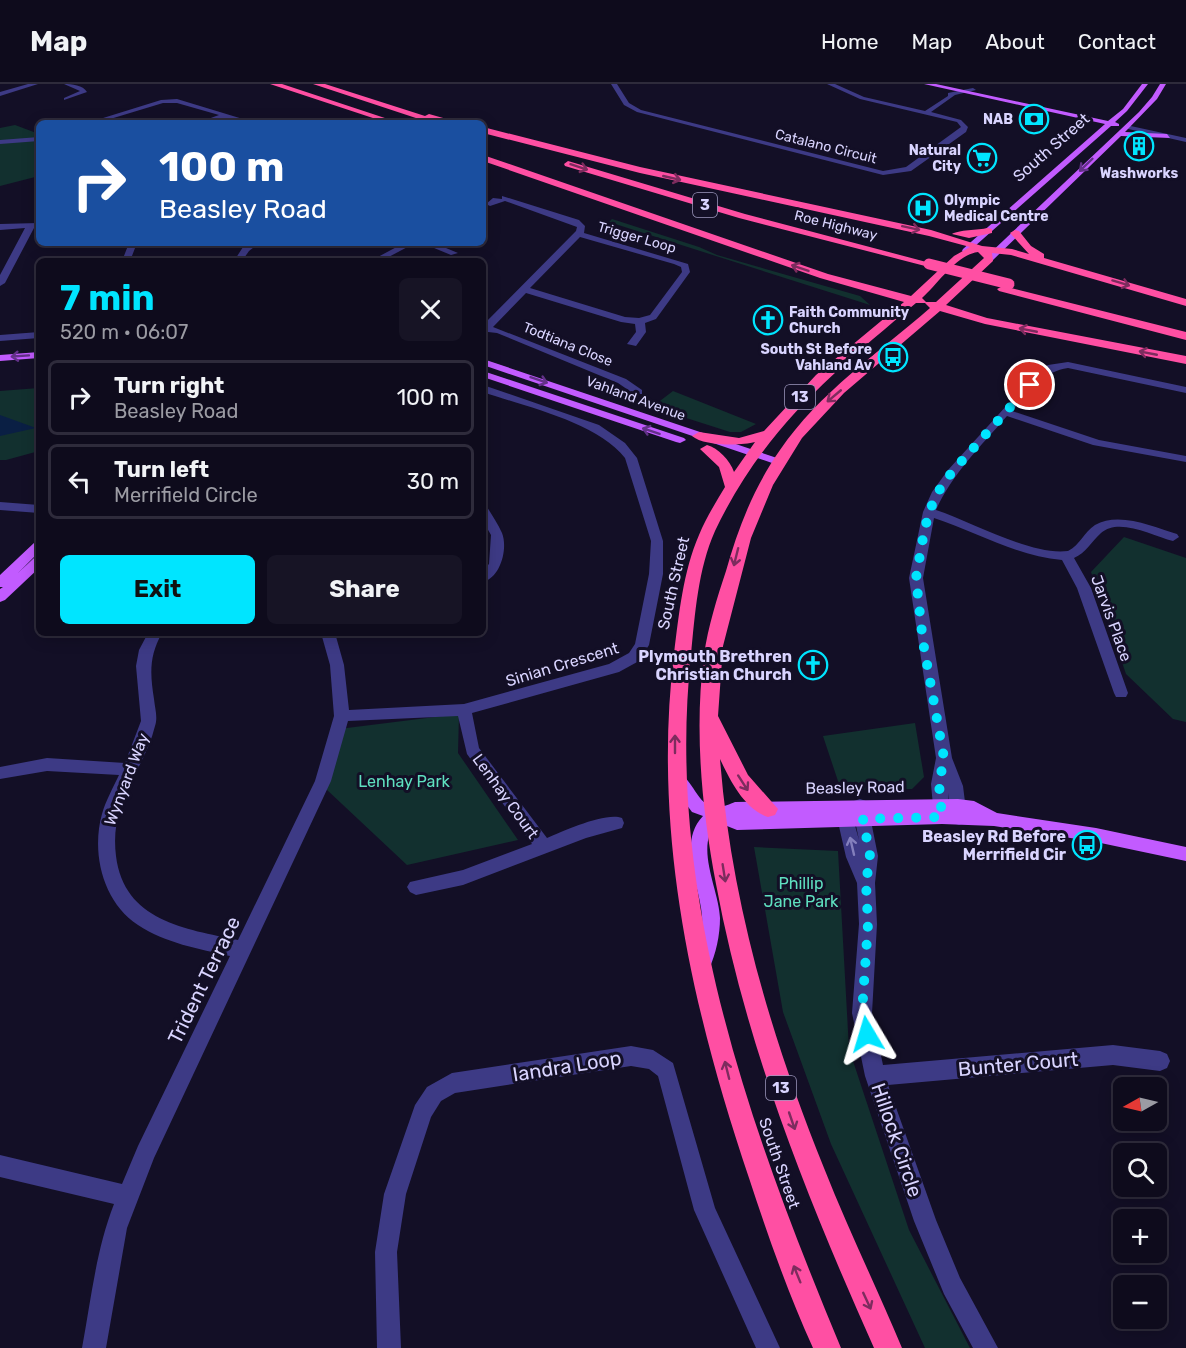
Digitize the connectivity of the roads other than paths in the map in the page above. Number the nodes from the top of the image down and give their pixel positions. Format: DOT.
graph roads {
  1 [pos="35,84"];
  2 [pos="67,84"];
  3 [pos="274,84"];
  4 [pos="317,84"];
  5 [pos="614,84"];
  6 [pos="823,84"];
  7 [pos="927,84"];
  8 [pos="1144,84"];
  9 [pos="1163,84"];
  10 [pos="831,85"];
  11 [pos="949,85"];
  12 [pos="973,90"];
  13 [pos="961,91"];
  14 [pos="0,94"];
  15 [pos="66,99"];
  16 [pos="375,102"];
  17 [pos="339,105"];
  18 [pos="926,113"];
  19 [pos="1076,113"];
  20 [pos="1122,113"];
  21 [pos="220,116"];
  22 [pos="1084,118"];
  23 [pos="1146,118"];
  24 [pos="100,120"];
  25 [pos="209,120"];
  26 [pos="241,120"];
  27 [pos="376,120"];
  28 [pos="386,120"];
  29 [pos="430,120"];
  30 [pos="445,120"];
  31 [pos="1112,122"];
  32 [pos="1128,125"];
  33 [pos="1160,130"];
  34 [pos="486,131"];
  35 [pos="1119,134"];
  36 [pos="1098,135"];
  37 [pos="1167,136"];
  38 [pos="486,138"];
  39 [pos="1186,138"];
  40 [pos="36,139"];
  41 [pos="0,142"];
  42 [pos="486,151"];
  43 [pos="486,159"];
  44 [pos="496,199"];
  45 [pos="35,225"];
  46 [pos="0,227"];
  47 [pos="988,231"];
  48 [pos="931,233"];
  49 [pos="1015,233"];
  50 [pos="578,234"];
  51 [pos="250,246"];
  52 [pos="405,246"];
  53 [pos="434,246"];
  54 [pos="999,250"];
  55 [pos="978,251"];
  56 [pos="454,253"];
  57 [pos="240,258"];
  58 [pos="380,258"];
  59 [pos="926,266"];
  60 [pos="1065,266"];
  61 [pos="0,283"];
  62 [pos="856,286"];
  63 [pos="1006,287"];
  64 [pos="524,289"];
  65 [pos="926,296"];
  66 [pos="950,298"];
  67 [pos="912,300"];
  68 [pos="1186,303"];
  69 [pos="939,307"];
  70 [pos="888,320"];
  71 [pos="924,320"];
  72 [pos="640,321"];
  73 [pos="985,321"];
  74 [pos="486,327"];
  75 [pos="1186,328"];
  76 [pos="486,329"];
  77 [pos="36,335"];
  78 [pos="1186,336"];
  79 [pos="0,338"];
  80 [pos="632,344"];
  81 [pos="36,345"];
  82 [pos="0,348"];
  83 [pos="36,355"];
  84 [pos="0,358"];
  85 [pos="1186,360"];
  86 [pos="486,363"];
  87 [pos="486,375"];
  88 [pos="486,388"];
  89 [pos="1186,390"];
  90 [pos="638,392"];
  91 [pos="1005,412"];
  92 [pos="767,434"];
  93 [pos="699,436"];
  94 [pos="707,449"];
  95 [pos="750,458"];
  96 [pos="1186,459"];
  97 [pos="777,466"];
  98 [pos="732,487"];
  99 [pos="0,506"];
  100 [pos="36,509"];
  101 [pos="929,512"];
  102 [pos="486,515"];
  103 [pos="1173,537"];
  104 [pos="36,548"];
  105 [pos="1066,557"];
  106 [pos="36,564"];
  107 [pos="486,575"];
  108 [pos="0,583"];
  109 [pos="0,597"];
  110 [pos="153,636"];
  111 [pos="329,636"];
  112 [pos="1121,693"];
  113 [pos="464,710"];
  114 [pos="710,712"];
  115 [pos="342,716"];
  116 [pos="944,758"];
  117 [pos="128,770"];
  118 [pos="0,773"];
  119 [pos="675,777"];
  120 [pos="768,808"];
  121 [pos="941,812"];
  122 [pos="959,812"];
  123 [pos="844,813"];
  124 [pos="862,813"];
  125 [pos="714,815"];
  126 [pos="616,823"];
  127 [pos="543,846"];
  128 [pos="1186,854"];
  129 [pos="866,883"];
  130 [pos="416,887"];
  131 [pos="244,950"];
  132 [pos="702,969"];
  133 [pos="1160,1061"];
  134 [pos="875,1076"];
  135 [pos="0,1166"];
  136 [pos="128,1195"];
  137 [pos="94,1348"];
  138 [pos="389,1348"];
  139 [pos="768,1348"];
  140 [pos="827,1348"];
  141 [pos="888,1348"];
  142 [pos="986,1348"];
  1 -- 14 [label="street"];
  2 -- 15 [label="street"];
  3 -- 17 [label="highway"];
  4 -- 16 [label="highway"];
  5 -- 18 [label="street, Catalano Circuit"];
  6 -- 10 [label="street, Catalano Circuit"];
  7 -- 13 [label="main road"];
  8 -- 20 [label="main road, 13"];
  9 -- 23 [label="main road"];
  10 -- 18 [label="street, Catalano Circuit"];
  11 -- 12 [label="main road"];
  11 -- 13 [label="street"];
  12 -- 13 [label="street"];
  12 -- 19 [label="main road"];
  13 -- 18 [label="street"];
  13 -- 22 [label="main road"];
  16 -- 29 [label="highway"];
  16 -- 30 [label="highway"];
  17 -- 27 [label="highway"];
  17 -- 28 [label="highway"];
  19 -- 20 [label="main road"];
  19 -- 31 [label="main road"];
  20 -- 31 [label="main road, 13"];
  21 -- 24 [label="street"];
  21 -- 25 [label="street"];
  21 -- 26 [label="street"];
  22 -- 31 [label="main road"];
  22 -- 36 [label="main road"];
  23 -- 32 [label="main road"];
  23 -- 33 [label="main road"];
  31 -- 32 [label="main road"];
  31 -- 36 [label="main road, South Street / 13"];
  32 -- 33 [label="street"];
  32 -- 35 [label="main road"];
  32 -- 37 [label="street"];
  33 -- 39 [label="street"];
  34 -- 48 [label="highway, one-way"];
  35 -- 37 [label="main road"];
  35 -- 49 [label="main road, one-way"];
  36 -- 47 [label="main road, South Street / 13"];
  37 -- 39 [label="street"];
  38 -- 59 [label="highway, Roe Highway / 3, one-way"];
  40 -- 41 [label="street"];
  42 -- 59 [label="highway, Roe Highway / 3"];
  62 -- 43 [label="highway, one-way"];
  44 -- 50 [label="street"];
  45 -- 46 [label="street"];
  45 -- 61 [label="street"];
  47 -- 48 [label="highway"];
  47 -- 55 [label="main road, South Street / 13"];
  48 -- 55 [label="highway"];
  49 -- 54 [label="main road"];
  49 -- 60 [label="highway"];
  50 -- 64 [label="street"];
  50 -- 72 [label="street, Trigger Loop"];
  51 -- 57 [label="street"];
  52 -- 58 [label="street"];
  53 -- 56 [label="street"];
  54 -- 55 [label="highway"];
  54 -- 60 [label="highway"];
  55 -- 65 [label="highway, South Street / 13"];
  55 -- 66 [label="highway, South Street / 13"];
  59 -- 63 [label="highway, Roe Highway / 3"];
  60 -- 68 [label="highway, one-way"];
  62 -- 67 [label="highway"];
  62 -- 70 [label="highway"];
  63 -- 75 [label="highway, Roe Highway / 3"];
  63 -- 78 [label="highway, Roe Highway / 3"];
  64 -- 72 [label="street"];
  64 -- 74 [label="street"];
  65 -- 66 [label="highway"];
  65 -- 67 [label="highway"];
  65 -- 69 [label="highway"];
  66 -- 69 [label="highway, South Street / 13"];
  67 -- 70 [label="highway, South Street / 13"];
  69 -- 71 [label="highway, South Street / 13"];
  69 -- 73 [label="highway"];
  70 -- 92 [label="highway, South Street / 13"];
  71 -- 73 [label="highway"];
  71 -- 97 [label="highway, South Street / 13, one-way"];
  72 -- 80 [label="street"];
  85 -- 73 [label="highway, one-way"];
  76 -- 90 [label="street, Todtiana Close"];
  77 -- 79 [label="street"];
  81 -- 82 [label="main road"];
  83 -- 84 [label="main road, one-way"];
  86 -- 93 [label="main road, Vahland Avenue, one-way"];
  94 -- 87 [label="main road, Vahland Avenue, one-way"];
  88 -- 113 [label="street, Sinian Crescent"];
  89 -- 91 [label="street"];
  91 -- 96 [label="street"];
  91 -- 101 [label="street"];
  92 -- 93 [label="highway"];
  92 -- 95 [label="highway, South Street / 13"];
  93 -- 95 [label="main road, Vahland Avenue"];
  94 -- 95 [label="main road, Vahland Avenue"];
  94 -- 98 [label="highway"];
  95 -- 97 [label="main road, Vahland Avenue"];
  95 -- 98 [label="highway, South Street / 13"];
  97 -- 114 [label="highway, South Street / 13, one-way"];
  119 -- 98 [label="highway, South Street / 13, one-way"];
  99 -- 100 [label="street"];
  101 -- 105 [label="street"];
  101 -- 116 [label="street"];
  102 -- 107 [label="street"];
  103 -- 105 [label="street"];
  104 -- 108 [label="main road"];
  105 -- 112 [label="street, Jarvis Place"];
  106 -- 109 [label="main road"];
  110 -- 117 [label="street, Wynyard Way"];
  111 -- 115 [label="street, Trident Terrace"];
  113 -- 115 [label="street, Sinian Crescent"];
  113 -- 127 [label="street, Lenhay Court"];
  114 -- 120 [label="highway, one-way"];
  114 -- 125 [label="highway, South Street / 13"];
  115 -- 131 [label="street, Trident Terrace"];
  116 -- 121 [label="street"];
  116 -- 122 [label="street"];
  117 -- 118 [label="street"];
  117 -- 131 [label="street, Wynyard Way"];
  119 -- 125 [label="main road, Beasley Road"];
  119 -- 132 [label="highway, South Street / 13"];
  120 -- 123 [label="main road, Beasley Road"];
  120 -- 125 [label="main road, Beasley Road"];
  121 -- 122 [label="main road, Beasley Road"];
  121 -- 124 [label="main road, Beasley Road"];
  122 -- 128 [label="main road, Beasley Road"];
  123 -- 124 [label="main road, Beasley Road"];
  123 -- 125 [label="main road, Beasley Road"];
  129 -- 123 [label="street, Hillock Circle, one-way"];
  124 -- 129 [label="street, Hillock Circle"];
  125 -- 132 [label="main road"];
  125 -- 141 [label="highway, South Street / 13, one-way"];
  126 -- 127 [label="street, Lenhay Court"];
  127 -- 130 [label="street, Lenhay Court"];
  129 -- 134 [label="street, Hillock Circle"];
  131 -- 136 [label="street, Trident Terrace"];
  140 -- 132 [label="highway, South Street / 13, one-way"];
  133 -- 134 [label="street, Bunter Court"];
  134 -- 142 [label="street, Hillock Circle"];
  135 -- 136 [label="street"];
  136 -- 137 [label="street, Trident Terrace"];
  138 -- 139 [label="street, Iandra Loop"];
}
